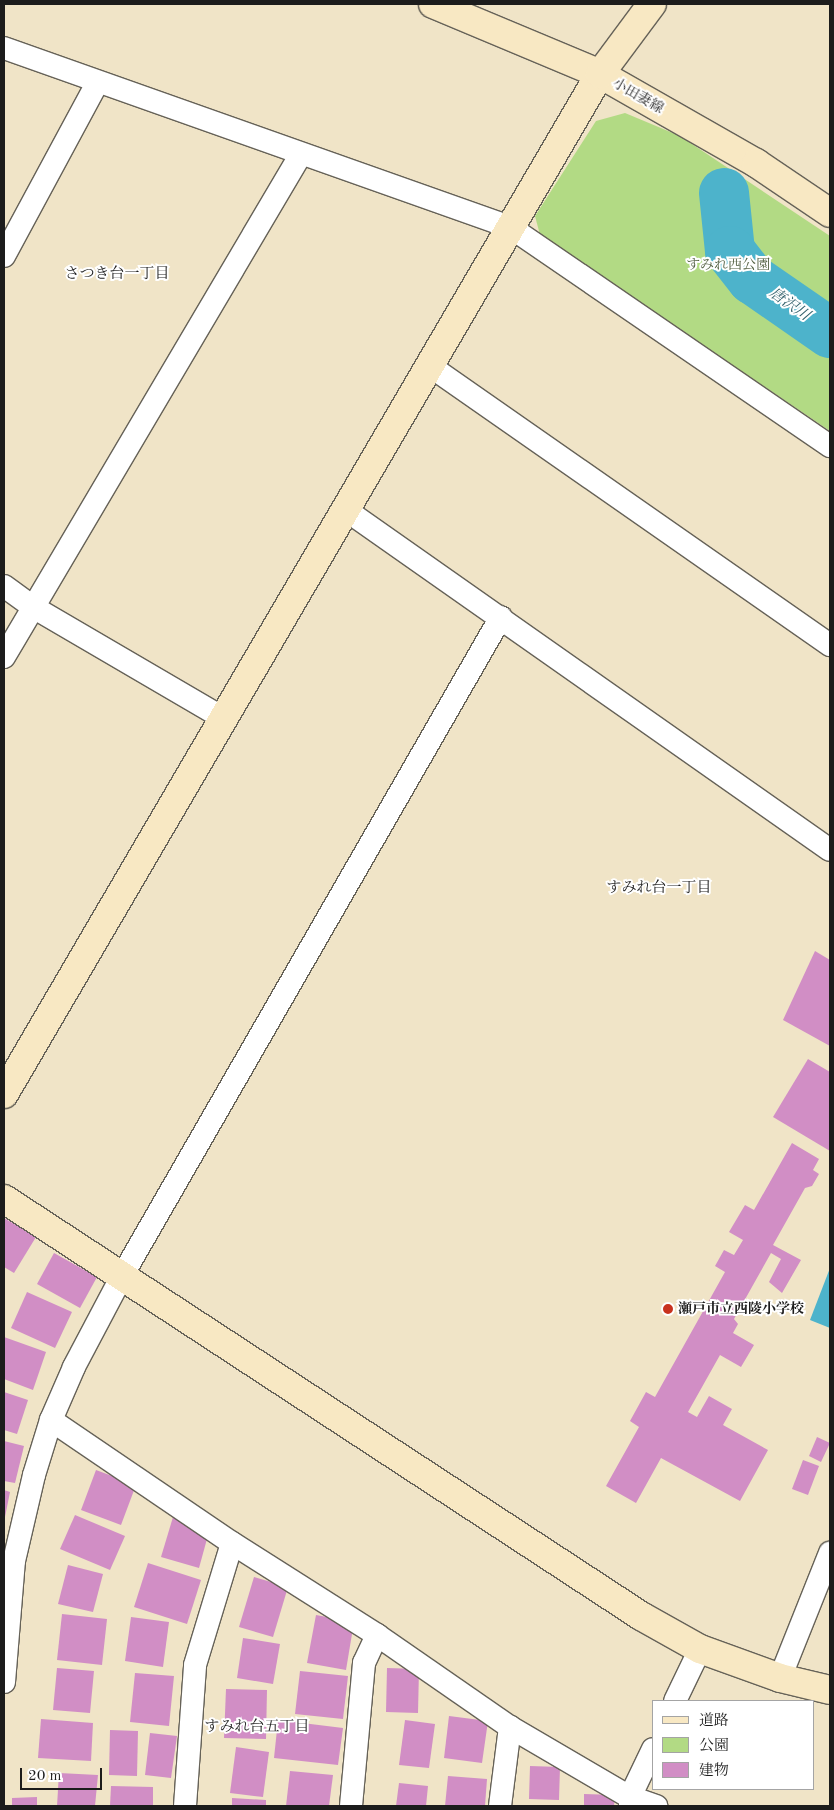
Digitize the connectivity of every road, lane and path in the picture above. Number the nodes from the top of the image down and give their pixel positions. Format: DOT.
graph roads {
  1 [pos="433,4"];
  2 [pos="652,4"];
  3 [pos="4,48"];
  4 [pos="600,74"];
  5 [pos="98,83"];
  6 [pos="301,154"];
  7 [pos="830,213"];
  8 [pos="510,227"];
  9 [pos="4,256"];
  10 [pos="430,366"];
  11 [pos="830,446"];
  12 [pos="346,510"];
  13 [pos="4,586"];
  14 [pos="33,606"];
  15 [pos="501,617"];
  16 [pos="830,645"];
  17 [pos="4,657"];
  18 [pos="223,718"];
  19 [pos="830,850"];
  20 [pos="4,1094"];
  21 [pos="4,1199"];
  22 [pos="122,1276"];
  23 [pos="51,1420"];
  24 [pos="232,1543"];
  25 [pos="830,1554"];
  26 [pos="377,1635"];
  27 [pos="700,1649"];
  28 [pos="780,1678"];
  29 [pos="4,1682"];
  30 [pos="830,1690"];
  31 [pos="675,1700"];
  32 [pos="510,1727"];
  33 [pos="652,1751"];
  34 [pos="630,1801"];
  35 [pos="185,1806"];
  36 [pos="351,1806"];
  37 [pos="500,1806"];
  38 [pos="656,1806"];
  1 -- 4 [label="street, 小田妻線"];
  2 -- 4 [label="street"];
  3 -- 5 [label="street"];
  4 -- 7 [label="street, 小田妻線"];
  4 -- 8 [label="street"];
  5 -- 6 [label="street"];
  5 -- 9 [label="street"];
  6 -- 8 [label="street"];
  6 -- 14 [label="street"];
  8 -- 10 [label="street"];
  8 -- 11 [label="street"];
  10 -- 12 [label="street"];
  10 -- 16 [label="street"];
  12 -- 15 [label="street"];
  12 -- 18 [label="street"];
  13 -- 14 [label="street"];
  14 -- 17 [label="street"];
  14 -- 18 [label="street"];
  15 -- 19 [label="street"];
  15 -- 22 [label="street"];
  18 -- 20 [label="street"];
  21 -- 22 [label="street"];
  22 -- 23 [label="street"];
  22 -- 27 [label="street"];
  23 -- 24 [label="street"];
  23 -- 29 [label="street"];
  24 -- 26 [label="street"];
  24 -- 35 [label="street"];
  25 -- 28 [label="street"];
  26 -- 32 [label="street"];
  26 -- 36 [label="street"];
  27 -- 28 [label="street"];
  27 -- 31 [label="street"];
  28 -- 30 [label="street"];
  32 -- 34 [label="street"];
  32 -- 37 [label="street"];
  33 -- 34 [label="street"];
  34 -- 38 [label="street"];
}
